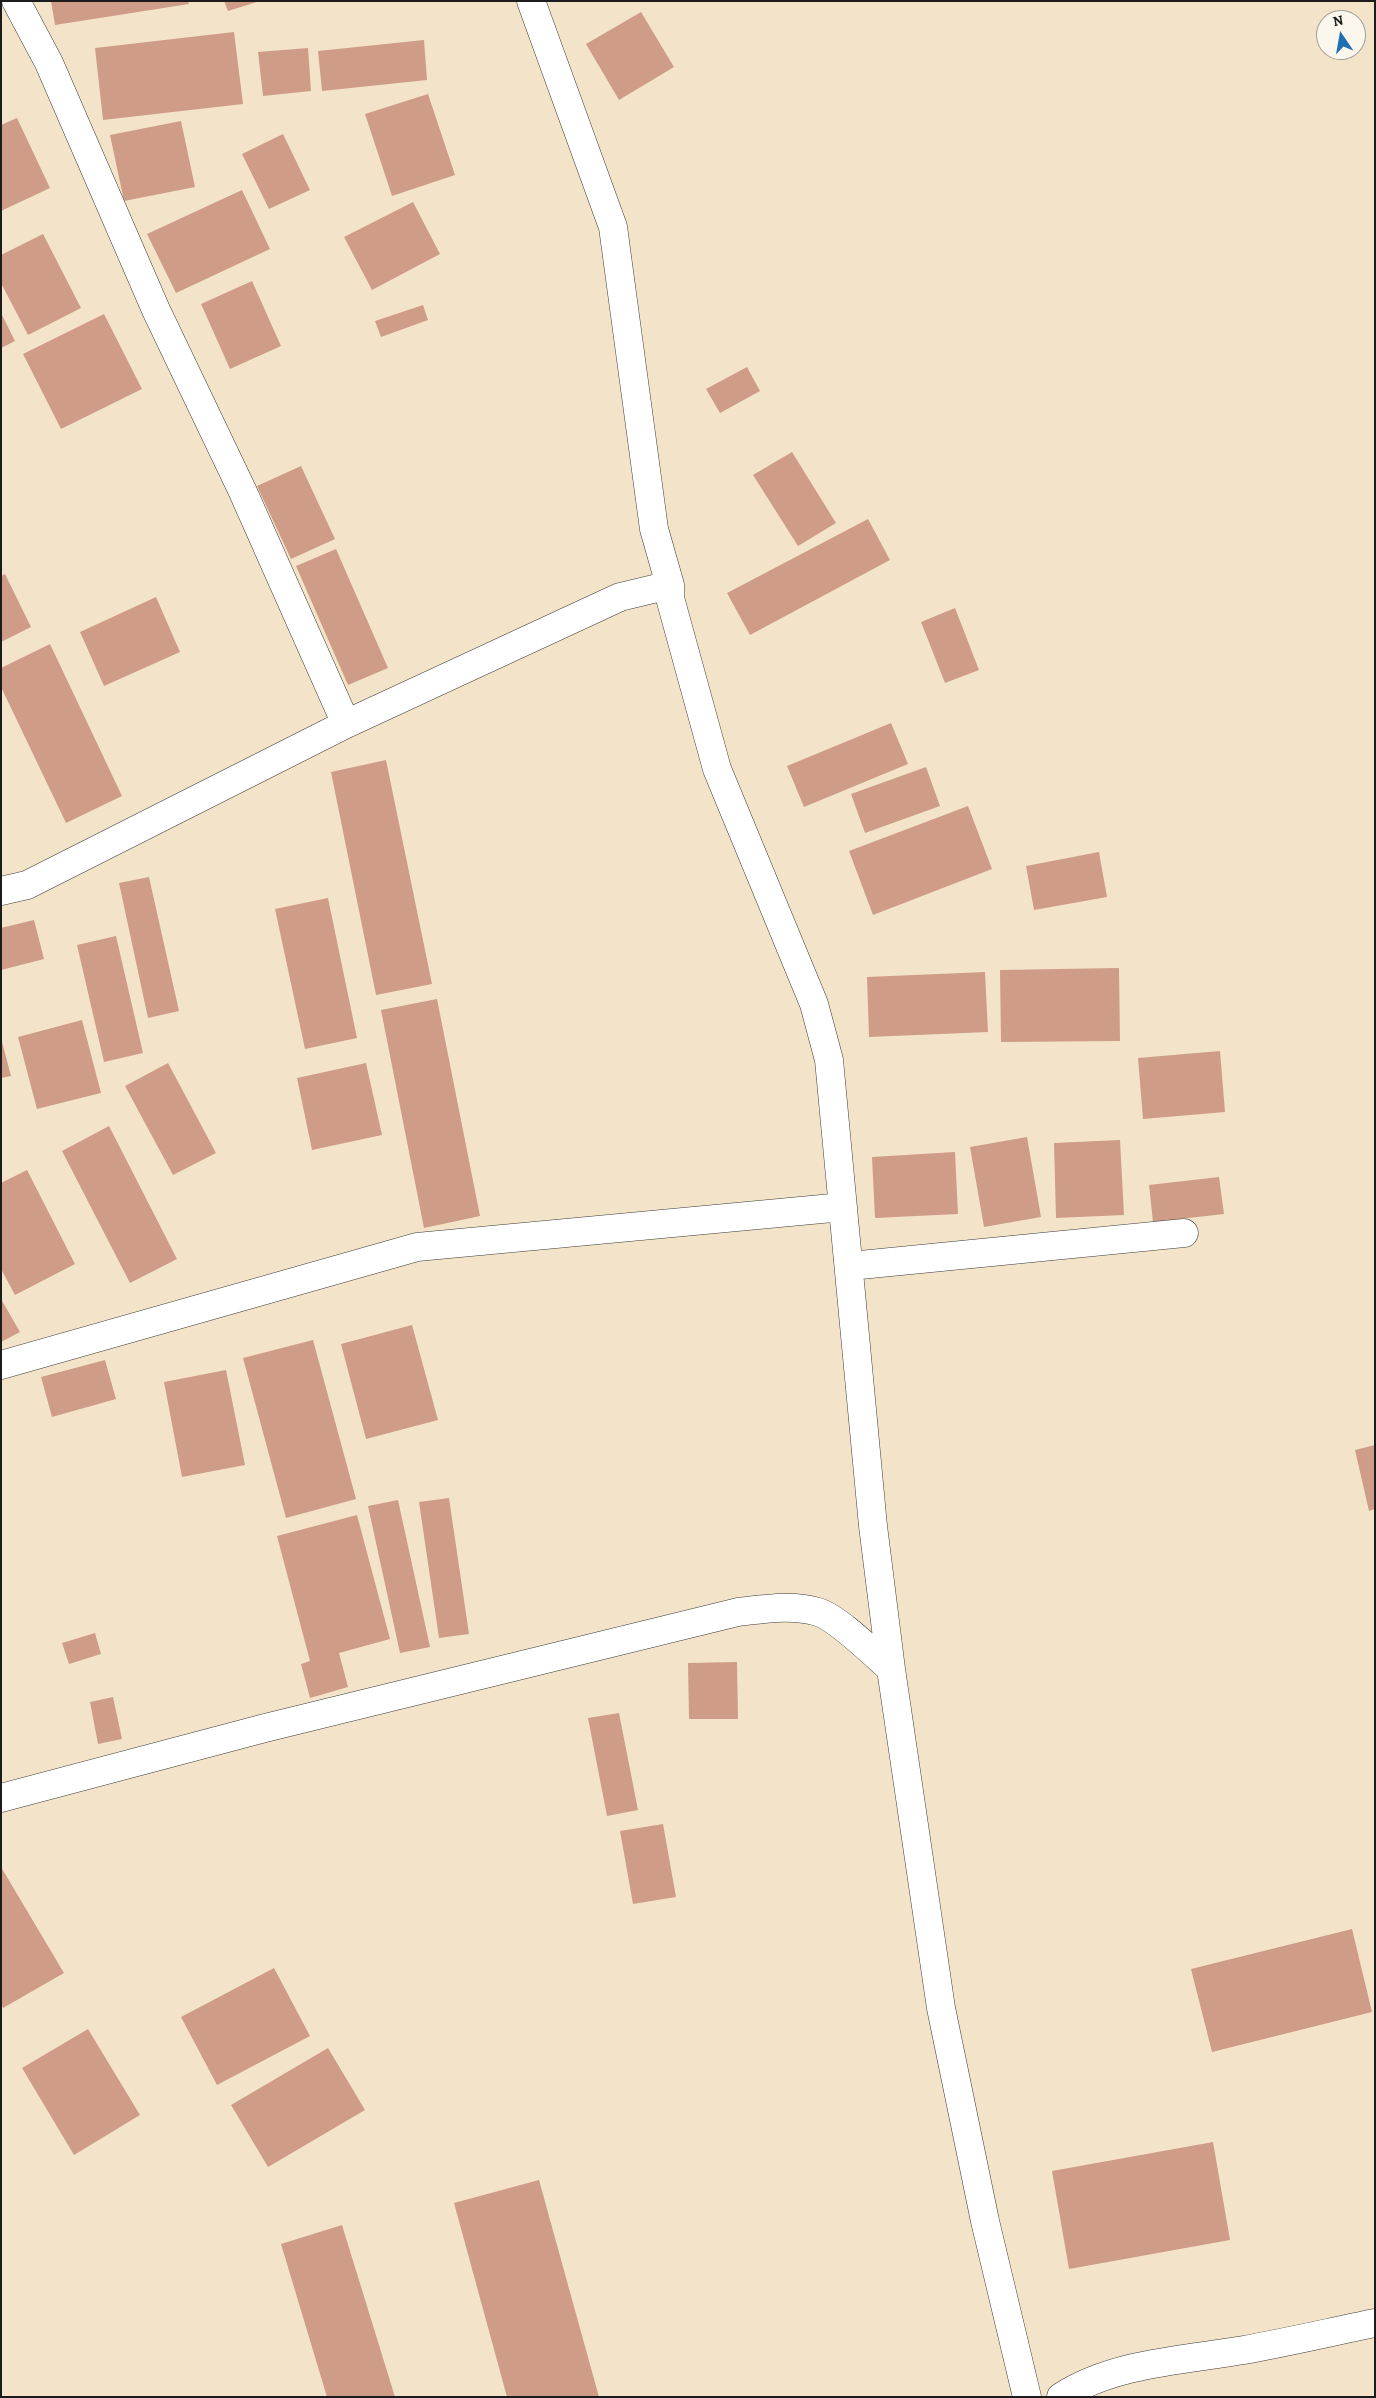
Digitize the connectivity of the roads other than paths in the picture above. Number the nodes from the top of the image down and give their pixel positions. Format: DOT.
graph roads {
  1 [pos="16,1"];
  2 [pos="531,1"];
  3 [pos="670,585"];
  4 [pos="346,724"];
  5 [pos="1,891"];
  6 [pos="843,1207"];
  7 [pos="1184,1233"];
  8 [pos="850,1266"];
  9 [pos="1,1365"];
  10 [pos="891,1669"];
  11 [pos="1,1798"];
  12 [pos="1375,2324"];
  13 [pos="1027,2397"];
  14 [pos="1061,2397"];
  1 -- 4 [label="street"];
  2 -- 3 [label="street"];
  3 -- 4 [label="street"];
  3 -- 6 [label="street"];
  4 -- 5 [label="street"];
  6 -- 8 [label="street"];
  6 -- 9 [label="street"];
  7 -- 8 [label="street"];
  8 -- 10 [label="street"];
  10 -- 11 [label="street"];
  10 -- 13 [label="street"];
  12 -- 14 [label="street"];
}
